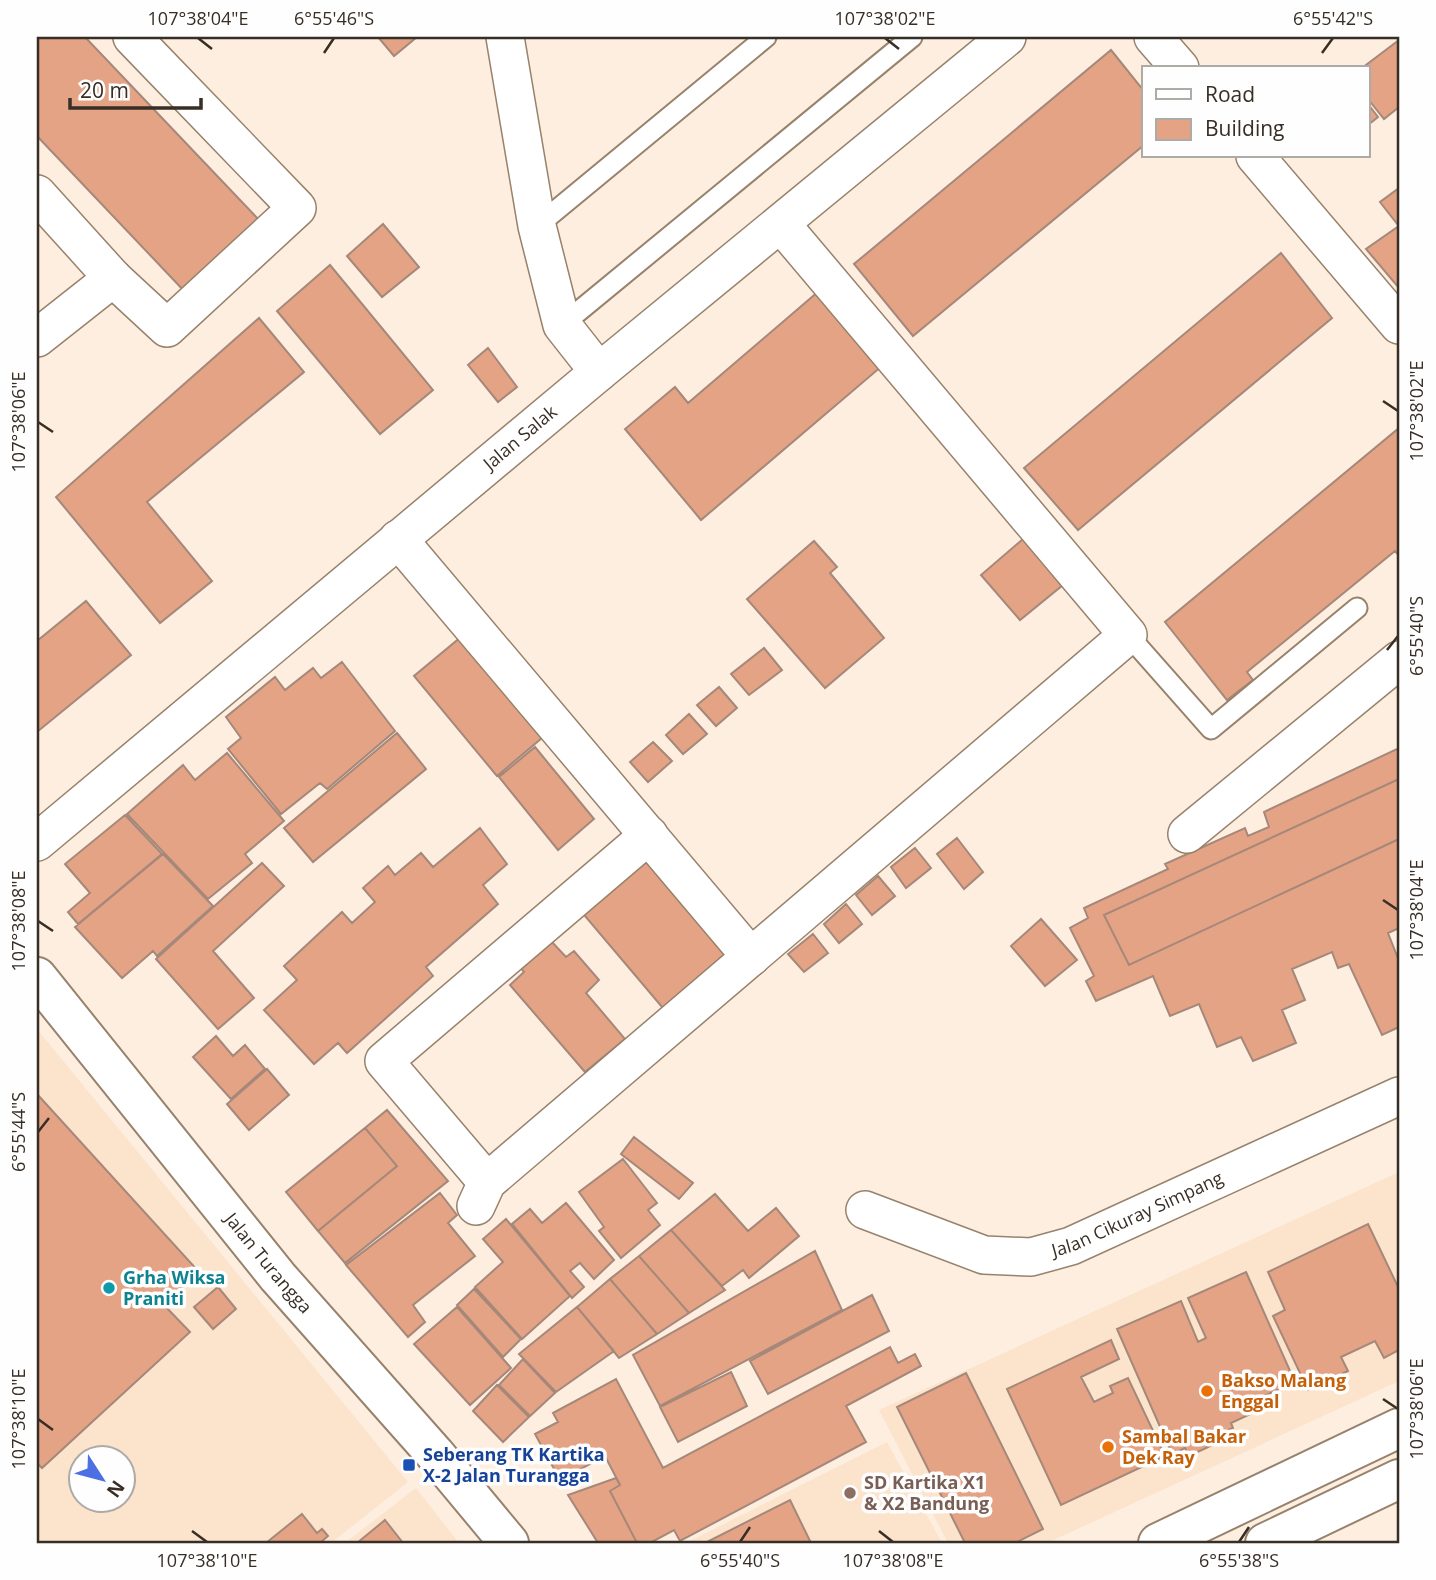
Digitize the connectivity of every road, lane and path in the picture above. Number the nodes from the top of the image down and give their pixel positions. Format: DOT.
graph roads {
  1 [pos="132,37"];
  2 [pos="505,37"];
  3 [pos="765,37"];
  4 [pos="912,37"];
  5 [pos="1007,37"];
  6 [pos="1153,37"];
  7 [pos="1178,66"];
  8 [pos="1257,158"];
  9 [pos="37,194"];
  10 [pos="780,223"];
  11 [pos="537,226"];
  12 [pos="113,278"];
  13 [pos="562,325"];
  14 [pos="1399,325"];
  15 [pos="37,338"];
  16 [pos="599,372"];
  17 [pos="398,539"];
  18 [pos="1357,608"];
  19 [pos="1128,635"];
  20 [pos="1399,660"];
  21 [pos="1187,834"];
  22 [pos="649,835"];
  23 [pos="37,842"];
  24 [pos="751,957"];
  25 [pos="37,977"];
  26 [pos="1399,1096"];
  27 [pos="865,1210"];
  28 [pos="1399,1428"];
  29 [pos="1399,1479"];
  30 [pos="1279,1540"];
  31 [pos="509,1543"];
  32 [pos="1158,1543"];
  1 -- 12 [label="street"];
  2 -- 11 [label="street"];
  3 -- 11 [label="lane"];
  4 -- 13 [label="lane"];
  5 -- 10 [label="street, Jalan Salak"];
  6 -- 7 [label="street"];
  8 -- 14 [label="street"];
  9 -- 12 [label="street"];
  10 -- 16 [label="street, Jalan Salak"];
  10 -- 19 [label="street"];
  11 -- 13 [label="street"];
  12 -- 15 [label="street"];
  13 -- 16 [label="street"];
  16 -- 17 [label="street, Jalan Salak"];
  17 -- 22 [label="street"];
  17 -- 23 [label="street, Jalan Salak"];
  18 -- 19 [label="lane"];
  19 -- 24 [label="street"];
  20 -- 21 [label="street"];
  22 -- 24 [label="street"];
  22 -- 24 [label="street"];
  25 -- 31 [label="main road, Jalan Turangga"];
  26 -- 27 [label="street, Jalan Cikuray Simpang"];
  28 -- 32 [label="main road"];
  29 -- 30 [label="main road"];
}
